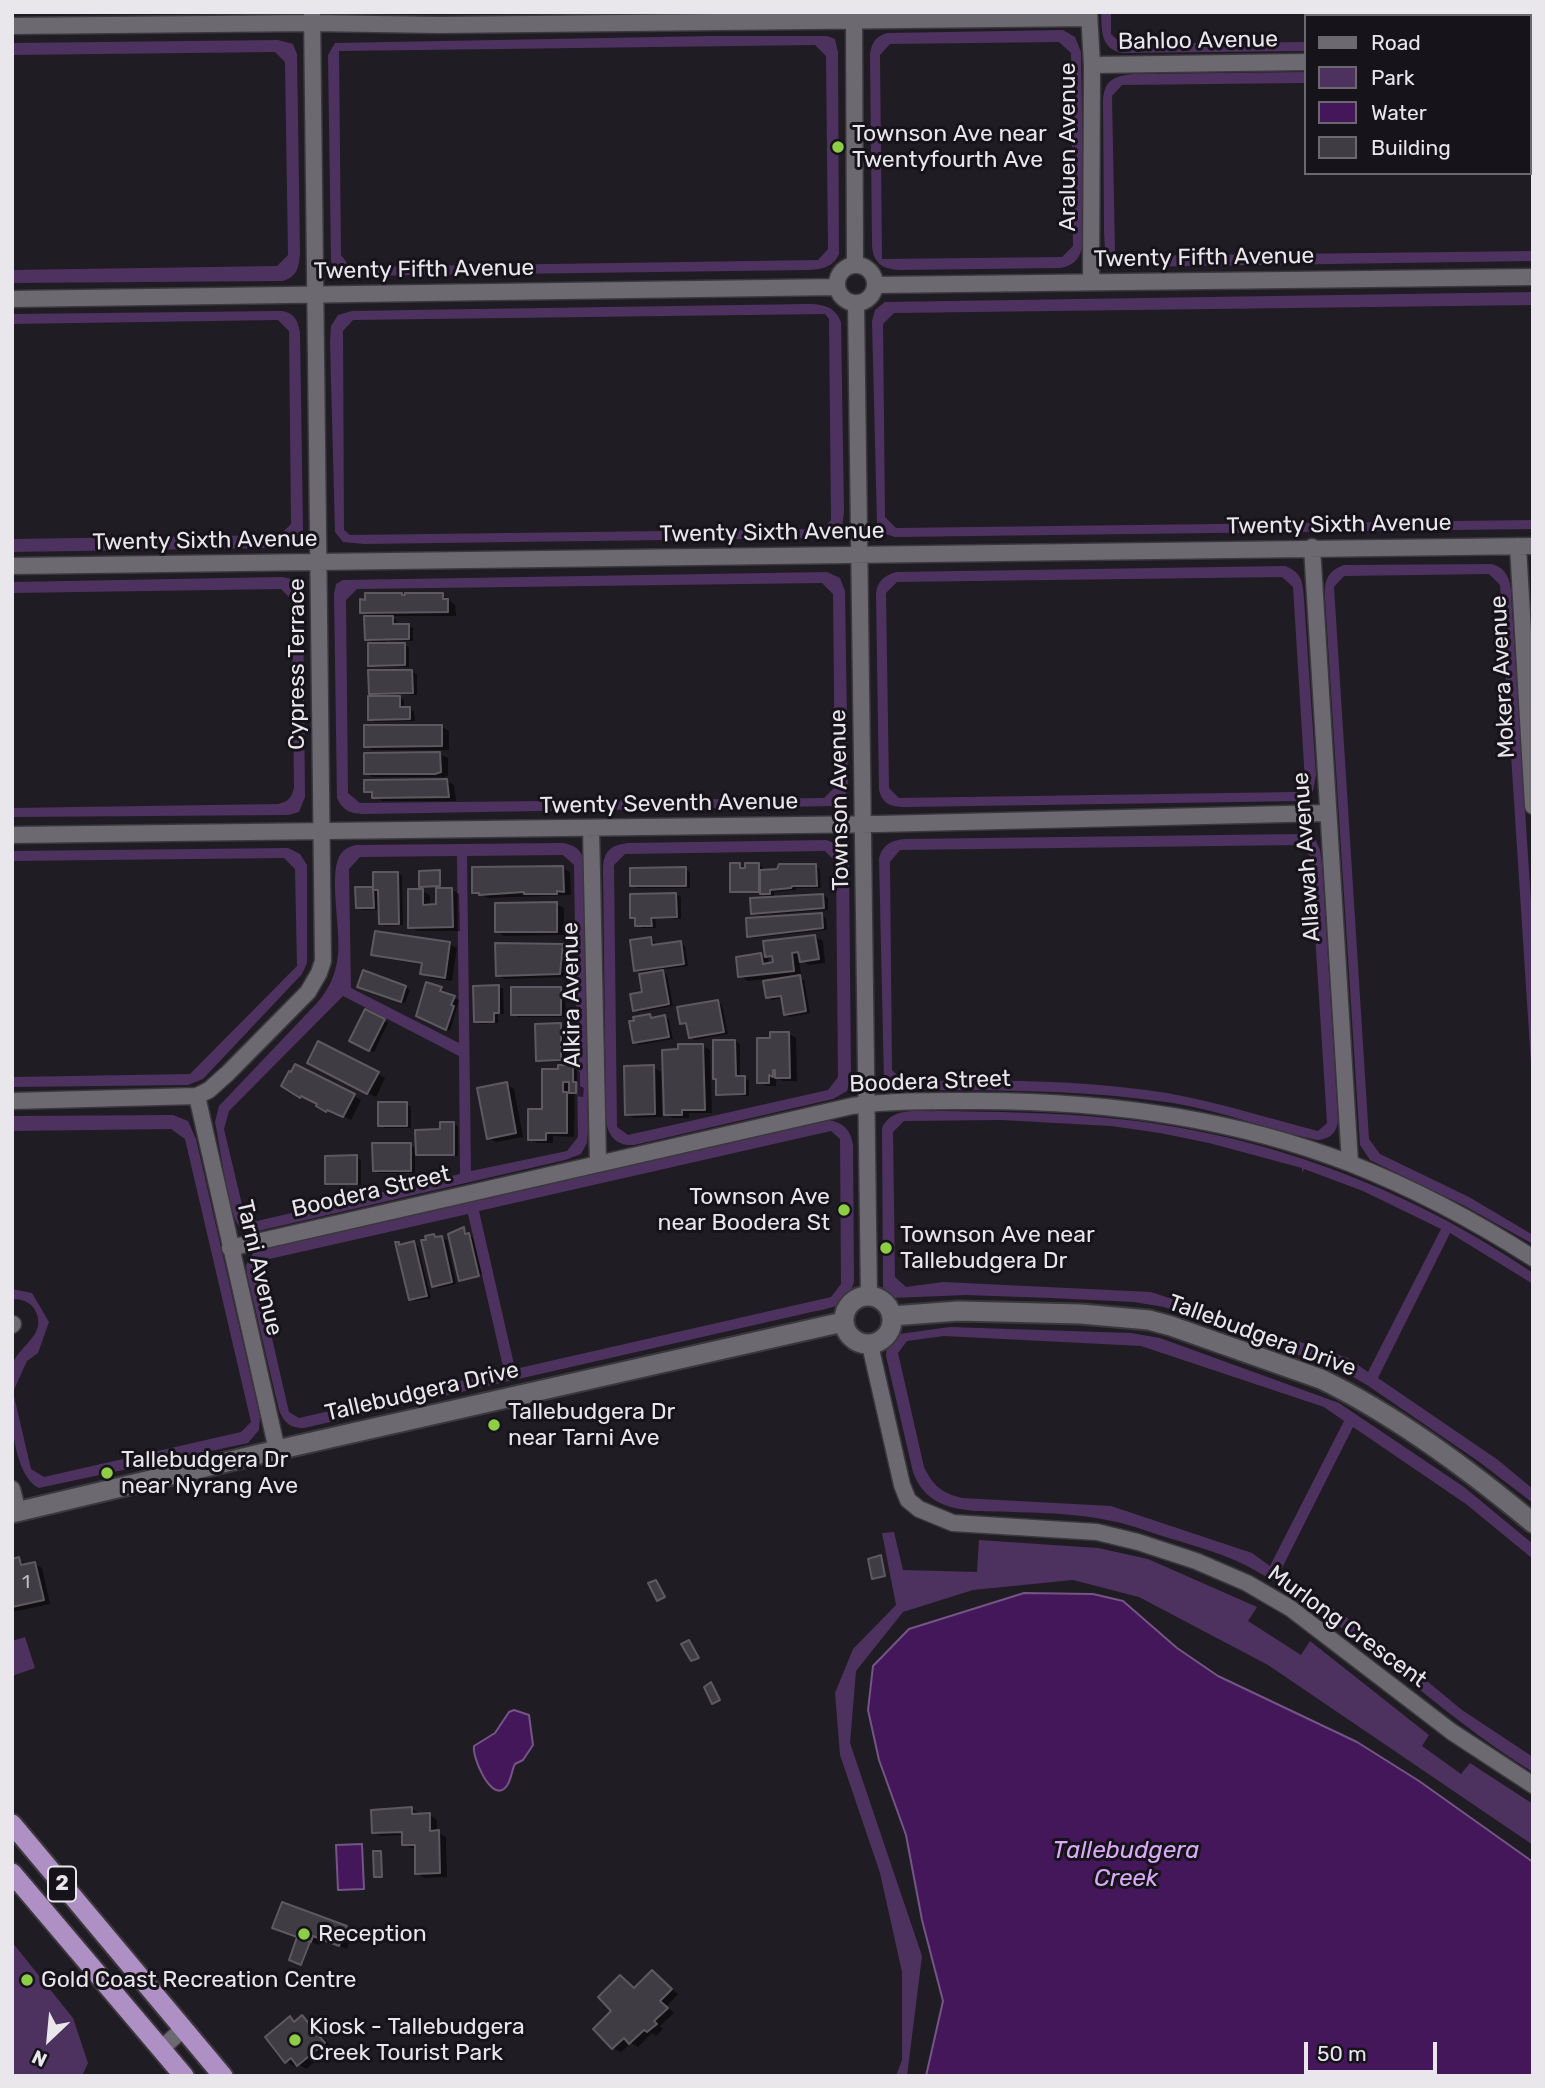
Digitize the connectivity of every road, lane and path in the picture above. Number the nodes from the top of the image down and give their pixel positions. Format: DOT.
graph roads {
  1 [pos="1089,15"];
  2 [pos="854,17"];
  3 [pos="312,18"];
  4 [pos="12,26"];
  5 [pos="1304,62"];
  6 [pos="1092,65"];
  7 [pos="855,265"];
  8 [pos="1533,276"];
  9 [pos="1091,282"];
  10 [pos="875,285"];
  11 [pos="836,286"];
  12 [pos="316,295"];
  13 [pos="12,299"];
  14 [pos="856,303"];
  15 [pos="1525,546"];
  16 [pos="1312,547"];
  17 [pos="859,555"];
  18 [pos="320,562"];
  19 [pos="12,566"];
  20 [pos="1533,806"];
  21 [pos="1327,813"];
  22 [pos="863,824"];
  23 [pos="591,828"];
  24 [pos="321,831"];
  25 [pos="12,835"];
  26 [pos="197,1096"];
  27 [pos="12,1101"];
  28 [pos="868,1104"];
  29 [pos="598,1162"];
  30 [pos="1350,1163"];
  31 [pos="230,1248"];
  32 [pos="1533,1258"];
  33 [pos="869,1296"];
  34 [pos="892,1316"];
  35 [pos="843,1322"];
  36 [pos="870,1345"];
  37 [pos="277,1450"];
  38 [pos="12,1489"];
  39 [pos="15,1512"];
  40 [pos="1533,1523"];
  41 [pos="1533,1786"];
  42 [pos="12,1824"];
  43 [pos="12,1873"];
  44 [pos="183,2029"];
  45 [pos="161,2049"];
  46 [pos="184,2076"];
  47 [pos="223,2076"];
  1 -- 2 [label="street"];
  1 -- 6 [label="street, Araluen Avenue"];
  2 -- 3 [label="street"];
  2 -- 7 [label="street"];
  3 -- 4 [label="street"];
  3 -- 12 [label="street, Cypress Terrace"];
  5 -- 6 [label="street, Bahloo Avenue"];
  6 -- 9 [label="street, Araluen Avenue"];
  7 -- 10 [label="street"];
  7 -- 11 [label="street"];
  8 -- 9 [label="street, Twenty Fifth Avenue"];
  9 -- 10 [label="street, Twenty Fifth Avenue"];
  10 -- 14 [label="street"];
  11 -- 12 [label="street, Twenty Fifth Avenue"];
  11 -- 14 [label="street"];
  12 -- 13 [label="street, Twenty Fifth Avenue"];
  12 -- 18 [label="street, Cypress Terrace"];
  14 -- 17 [label="street, Townson Avenue"];
  15 -- 16 [label="street, Twenty Sixth Avenue"];
  15 -- 20 [label="street, Mokera Avenue"];
  16 -- 17 [label="street, Twenty Sixth Avenue"];
  16 -- 21 [label="street, Allawah Avenue"];
  17 -- 18 [label="street, Twenty Sixth Avenue"];
  17 -- 22 [label="street, Townson Avenue"];
  18 -- 19 [label="street, Twenty Sixth Avenue"];
  18 -- 24 [label="street, Cypress Terrace"];
  21 -- 22 [label="street, Twenty Seventh Avenue"];
  21 -- 30 [label="street, Allawah Avenue"];
  22 -- 23 [label="street, Twenty Seventh Avenue"];
  22 -- 28 [label="street, Townson Avenue"];
  23 -- 24 [label="street, Twenty Seventh Avenue"];
  23 -- 29 [label="street, Alkira Avenue"];
  24 -- 25 [label="street, Twenty Seventh Avenue"];
  24 -- 26 [label="street, Cypress Terrace"];
  26 -- 27 [label="street"];
  26 -- 31 [label="street, Tarni Avenue"];
  28 -- 29 [label="street, Boodera Street"];
  28 -- 30 [label="street, Boodera Street"];
  28 -- 33 [label="street, Townson Avenue"];
  29 -- 31 [label="street, Boodera Street"];
  30 -- 32 [label="street, Boodera Street"];
  31 -- 37 [label="street, Tarni Avenue"];
  33 -- 34 [label="street"];
  33 -- 35 [label="street"];
  34 -- 36 [label="street"];
  34 -- 40 [label="street, Tallebudgera Drive"];
  35 -- 36 [label="street"];
  35 -- 37 [label="street, Tallebudgera Drive"];
  36 -- 41 [label="street, Murlong Crescent"];
  37 -- 39 [label="street, Tallebudgera Drive"];
  38 -- 39 [label="street"];
  42 -- 44 [label="highway, 2"];
  43 -- 45 [label="highway, 2"];
  44 -- 45 [label="street"];
  44 -- 47 [label="highway, 2"];
  45 -- 46 [label="highway, 2"];
}
